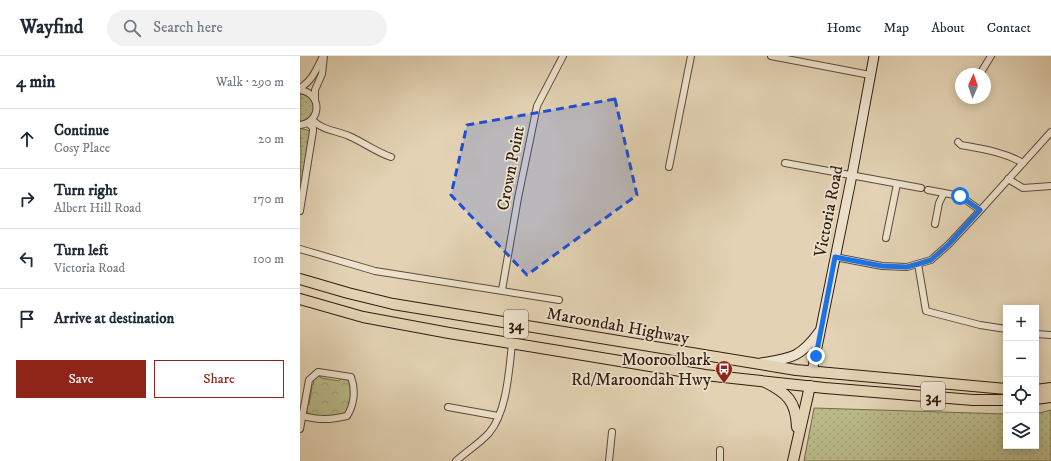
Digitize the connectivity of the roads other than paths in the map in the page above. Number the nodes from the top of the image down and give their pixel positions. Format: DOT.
graph roads {
  1 [pos="323,56"];
  2 [pos="563,56"];
  3 [pos="691,56"];
  4 [pos="771,56"];
  5 [pos="874,56"];
  6 [pos="992,56"];
  7 [pos="984,68"];
  8 [pos="870,75"];
  9 [pos="300,89"];
  10 [pos="315,100"];
  11 [pos="310,121"];
  12 [pos="300,125"];
  13 [pos="1051,132"];
  14 [pos="958,142"];
  15 [pos="391,157"];
  16 [pos="786,163"];
  17 [pos="1023,163"];
  18 [pos="669,167"];
  19 [pos="852,175"];
  20 [pos="1008,179"];
  21 [pos="897,184"];
  22 [pos="1051,186"];
  23 [pos="921,188"];
  24 [pos="928,190"];
  25 [pos="944,193"];
  26 [pos="980,210"];
  27 [pos="300,211"];
  28 [pos="935,224"];
  29 [pos="886,238"];
  30 [pos="300,249"];
  31 [pos="835,257"];
  32 [pos="918,264"];
  33 [pos="300,278"];
  34 [pos="502,290"];
  35 [pos="300,299"];
  36 [pos="559,300"];
  37 [pos="1003,329"];
  38 [pos="821,330"];
  39 [pos="1039,334"];
  40 [pos="1051,335"];
  41 [pos="512,344"];
  42 [pos="759,364"];
  43 [pos="812,372"];
  44 [pos="764,381"];
  45 [pos="810,386"];
  46 [pos="1051,388"];
  47 [pos="1003,389"];
  48 [pos="1039,390"];
  49 [pos="1051,397"];
  50 [pos="1039,399"];
  51 [pos="1003,400"];
  52 [pos="448,407"];
  53 [pos="302,416"];
  54 [pos="498,416"];
  55 [pos="300,429"];
  56 [pos="612,432"];
  57 [pos="797,439"];
  58 [pos="720,450"];
  59 [pos="456,461"];
  60 [pos="609,461"];
  61 [pos="720,461"];
  62 [pos="793,461"];
  1 -- 9 [label="street"];
  1 -- 10 [label="street"];
  2 -- 34 [label="street, Crown Point"];
  3 -- 18 [label="street"];
  4 -- 8 [label="street"];
  5 -- 8 [label="main road, Victoria Road"];
  6 -- 7 [label="street"];
  8 -- 19 [label="main road, Victoria Road"];
  9 -- 10 [label="street"];
  10 -- 11 [label="street"];
  11 -- 12 [label="street"];
  11 -- 15 [label="street"];
  11 -- 27 [label="street"];
  13 -- 17 [label="street"];
  14 -- 17 [label="street"];
  16 -- 19 [label="street"];
  17 -- 20 [label="street"];
  19 -- 21 [label="street"];
  19 -- 31 [label="main road, Victoria Road"];
  20 -- 22 [label="street"];
  20 -- 26 [label="street"];
  21 -- 23 [label="street"];
  21 -- 29 [label="street"];
  24 -- 25 [label="street"];
  25 -- 26 [label="street"];
  25 -- 28 [label="street"];
  26 -- 32 [label="street"];
  30 -- 34 [label="street, Maroondah Highway"];
  31 -- 32 [label="street"];
  31 -- 38 [label="main road, Victoria Road"];
  32 -- 37 [label="street"];
  33 -- 42 [label="main road, Maroondah Highway / 34"];
  34 -- 36 [label="street, Maroondah Highway"];
  35 -- 41 [label="main road, Maroondah Highway / 34"];
  38 -- 42 [label="main road"];
  38 -- 43 [label="main road, Victoria Road"];
  39 -- 40 [label="street"];
  41 -- 44 [label="main road, Maroondah Highway / 34"];
  41 -- 54 [label="street"];
  42 -- 43 [label="main road, Maroondah Highway / 34"];
  43 -- 45 [label="main road"];
  43 -- 47 [label="main road, Maroondah Highway / 34"];
  44 -- 45 [label="main road, Maroondah Highway / 34"];
  44 -- 57 [label="main road"];
  45 -- 51 [label="main road, Maroondah Highway / 34"];
  45 -- 57 [label="main road"];
  46 -- 48 [label="main road"];
  49 -- 50 [label="main road"];
  52 -- 54 [label="street"];
  53 -- 53 [label="street"];
  53 -- 55 [label="street"];
  54 -- 59 [label="street"];
  56 -- 60 [label="street"];
  57 -- 62 [label="main road"];
  58 -- 61 [label="street"];
}
